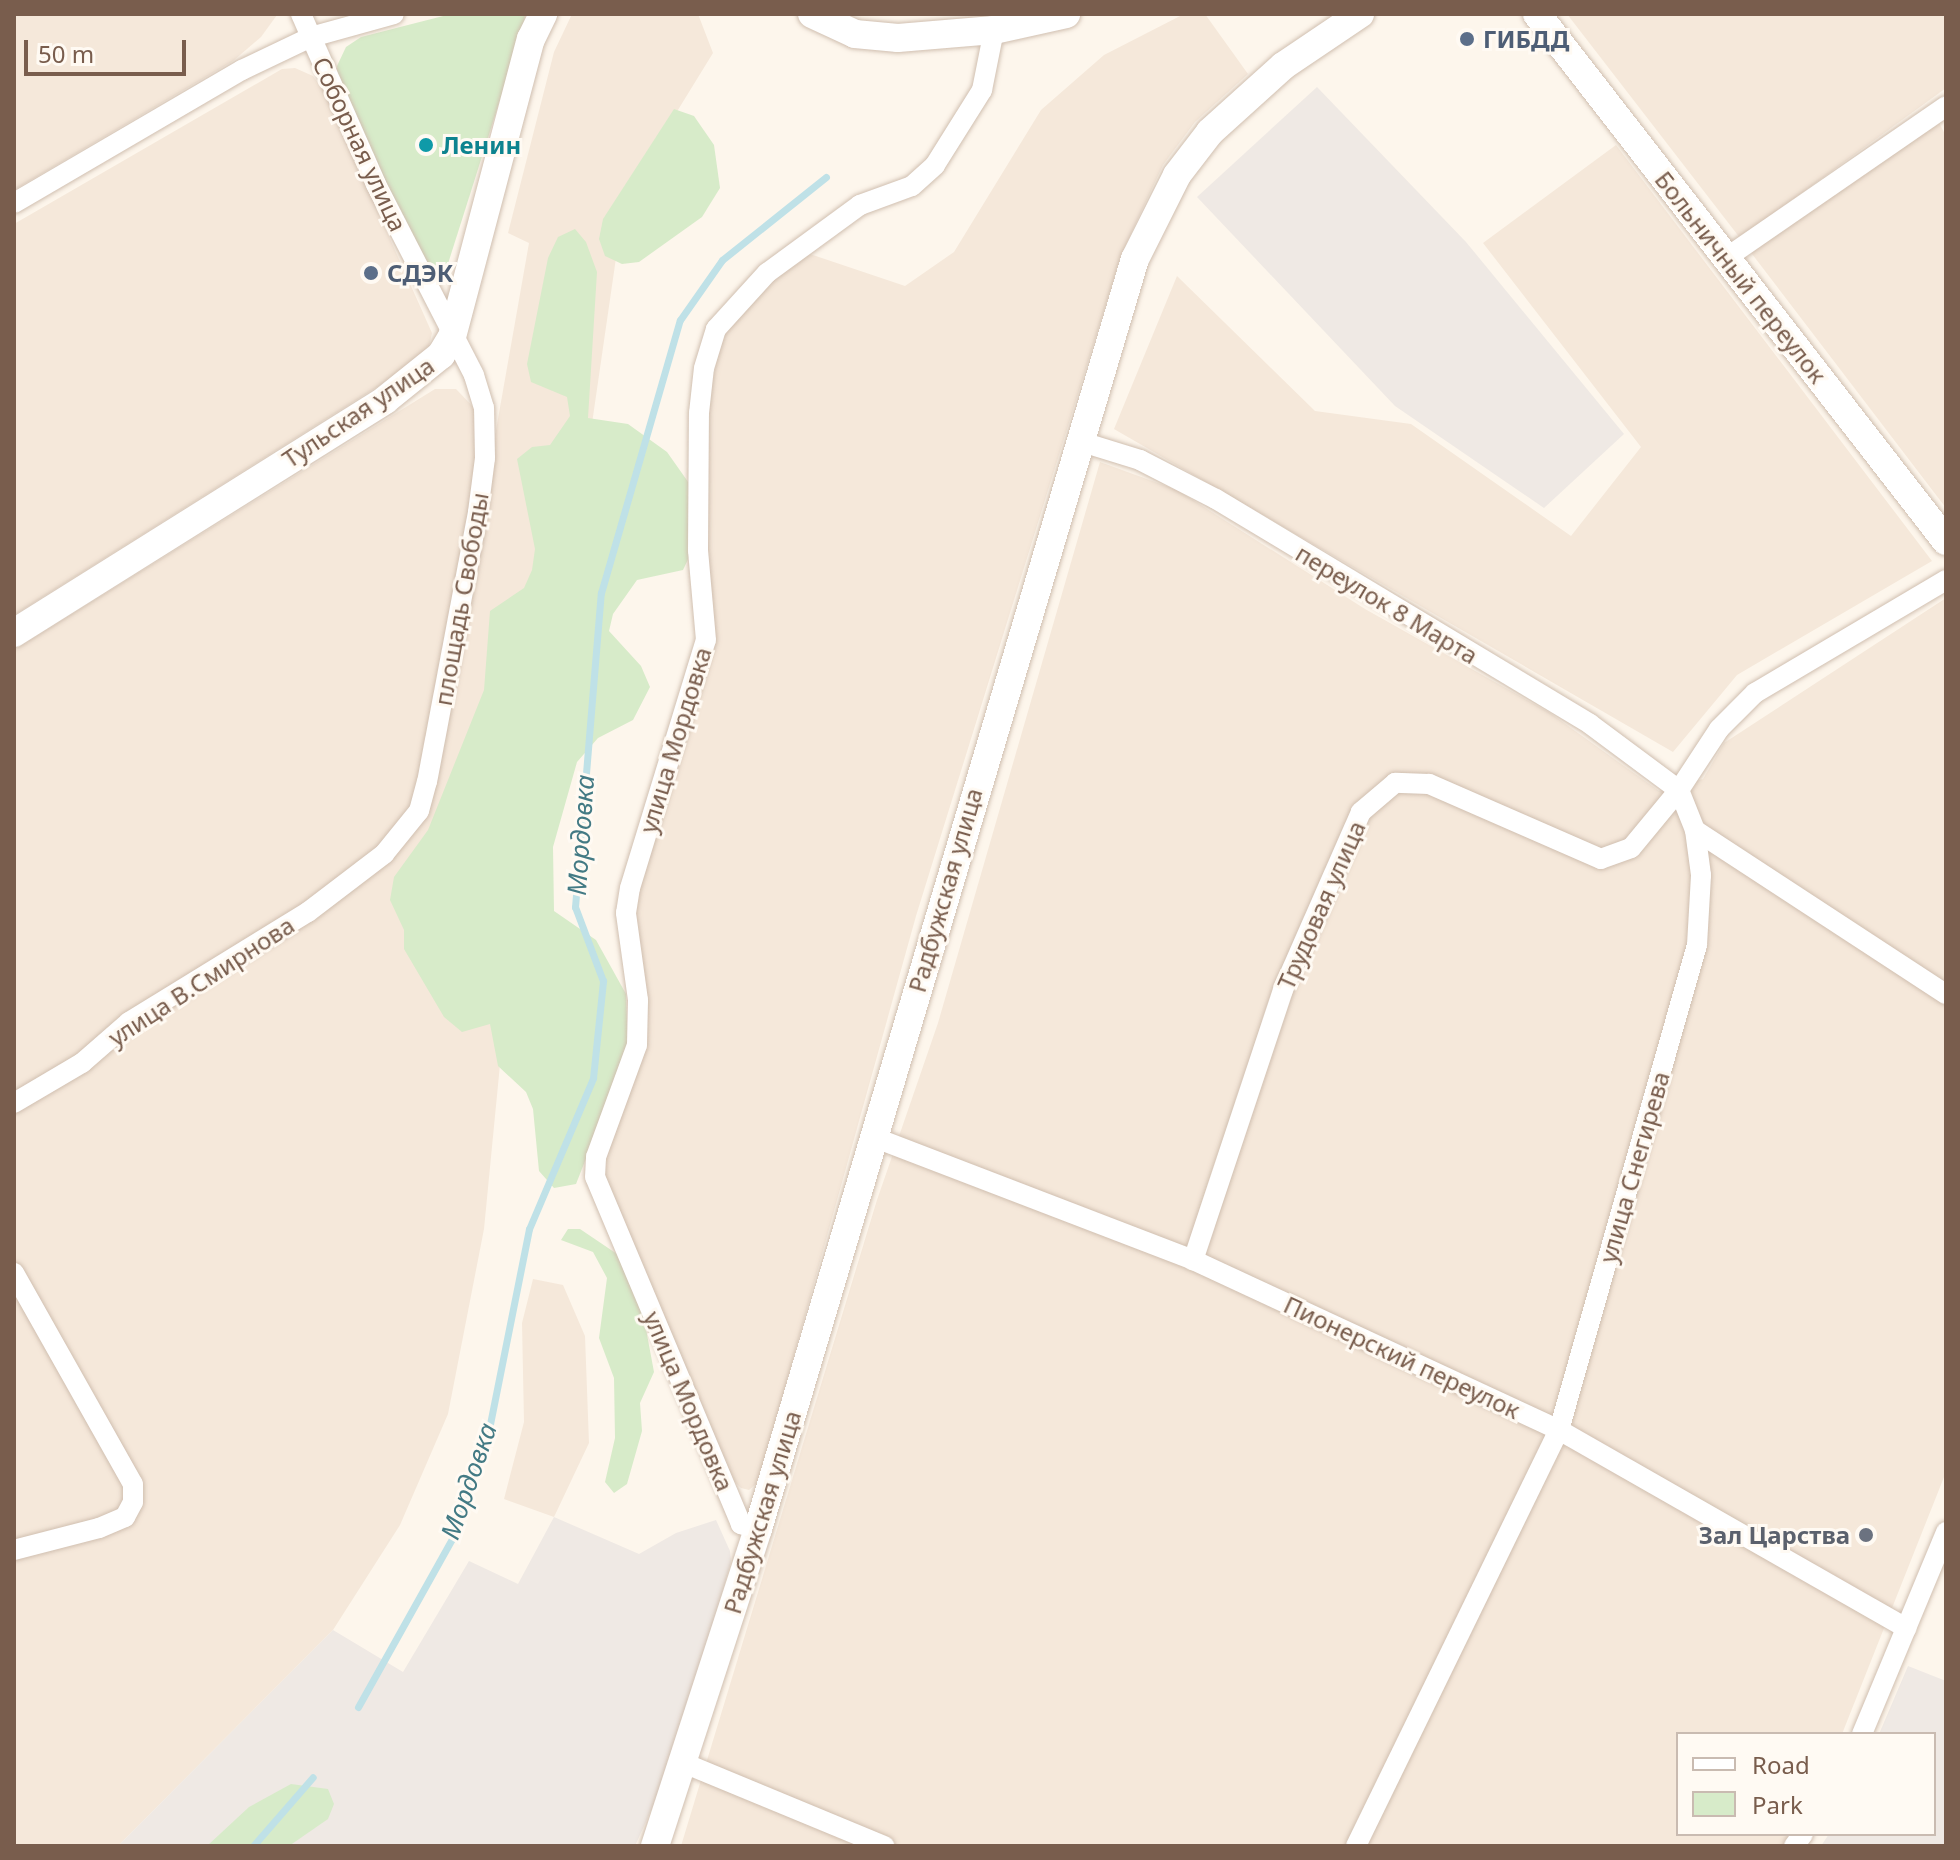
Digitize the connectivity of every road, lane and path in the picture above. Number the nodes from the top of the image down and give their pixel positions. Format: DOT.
graph roads {
  1 [pos="301,14"];
  2 [pos="394,14"];
  3 [pos="543,14"];
  4 [pos="812,14"];
  5 [pos="1066,14"];
  6 [pos="1360,14"];
  7 [pos="1537,14"];
  8 [pos="994,30"];
  9 [pos="311,37"];
  10 [pos="1946,106"];
  11 [pos="14,203"];
  12 [pos="1726,258"];
  13 [pos="452,337"];
  14 [pos="1082,442"];
  15 [pos="1946,541"];
  16 [pos="1946,580"];
  17 [pos="14,633"];
  18 [pos="1679,790"];
  19 [pos="1695,830"];
  20 [pos="384,854"];
  21 [pos="1946,994"];
  22 [pos="14,1103"];
  23 [pos="873,1137"];
  24 [pos="1193,1260"];
  25 [pos="14,1273"];
  26 [pos="1559,1430"];
  27 [pos="758,1529"];
  28 [pos="1946,1532"];
  29 [pos="14,1550"];
  30 [pos="1906,1628"];
  31 [pos="1863,1732"];
  32 [pos="684,1763"];
  33 [pos="655,1846"];
  34 [pos="884,1846"];
  35 [pos="1356,1846"];
  1 -- 9 [label="street, Соборная улица"];
  2 -- 9 [label="street"];
  3 -- 13 [label="main road, Тульская улица"];
  4 -- 8 [label="main road"];
  5 -- 8 [label="main road"];
  6 -- 14 [label="main road, Радбужская улица"];
  7 -- 12 [label="main road, Больничный переулок"];
  8 -- 27 [label="street, улица Мордовка"];
  9 -- 11 [label="street"];
  9 -- 13 [label="street, Соборная улица"];
  10 -- 12 [label="street"];
  12 -- 15 [label="main road, Больничный переулок"];
  13 -- 17 [label="main road, Тульская улица"];
  13 -- 20 [label="street, площадь Свободы"];
  14 -- 18 [label="street, переулок 8 Марта"];
  14 -- 23 [label="main road, Радбужская улица"];
  16 -- 18 [label="street"];
  18 -- 19 [label="street, улица Снегирева"];
  18 -- 24 [label="street, Трудовая улица"];
  19 -- 21 [label="street"];
  19 -- 26 [label="street, улица Снегирева"];
  20 -- 22 [label="street, улица В.Смирнова"];
  23 -- 24 [label="street, Пионерский переулок"];
  23 -- 27 [label="main road, Радбужская улица"];
  24 -- 26 [label="street, Пионерский переулок"];
  25 -- 29 [label="street"];
  26 -- 30 [label="street, Пионерский переулок"];
  26 -- 35 [label="street, улица Снегирева"];
  27 -- 32 [label="main road, Радбужская улица"];
  28 -- 30 [label="street"];
  30 -- 31 [label="street"];
  32 -- 33 [label="main road, Радбужская улица"];
  32 -- 34 [label="street"];
}
